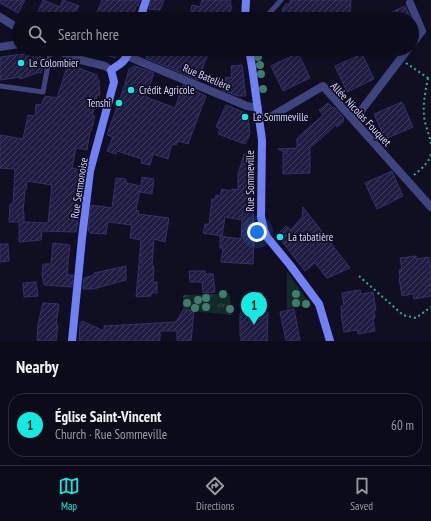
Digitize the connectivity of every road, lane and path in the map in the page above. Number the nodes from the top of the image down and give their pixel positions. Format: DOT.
graph roads {
  1 [pos="146,0"];
  2 [pos="246,0"];
  3 [pos="281,0"];
  4 [pos="410,3"];
  5 [pos="142,12"];
  6 [pos="245,12"];
  7 [pos="270,12"];
  8 [pos="414,12"];
  9 [pos="0,17"];
  10 [pos="12,24"];
  11 [pos="419,24"];
  12 [pos="419,35"];
  13 [pos="12,45"];
  14 [pos="0,46"];
  15 [pos="50,56"];
  16 [pos="70,56"];
  17 [pos="127,56"];
  18 [pos="135,56"];
  19 [pos="250,56"];
  20 [pos="403,56"];
  21 [pos="400,60"];
  22 [pos="111,70"];
  23 [pos="430,79"];
  24 [pos="0,86"];
  25 [pos="258,108"];
  26 [pos="259,119"];
  27 [pos="354,120"];
  28 [pos="431,144"];
  29 [pos="431,153"];
  30 [pos="407,182"];
  31 [pos="431,207"];
  32 [pos="359,276"];
  33 [pos="254,302"];
  34 [pos="266,302"];
  35 [pos="254,307"];
  36 [pos="431,307"];
  37 [pos="254,311"];
  38 [pos="72,341"];
  39 [pos="330,341"];
  1 -- 5 [label="main road"];
  2 -- 6 [label="main road"];
  3 -- 7 [label="lane"];
  4 -- 8 [label="street"];
  9 -- 10 [label="street"];
  11 -- 12 [label="street"];
  13 -- 14 [label="street"];
  15 -- 24 [label="lane"];
  16 -- 22 [label="street"];
  17 -- 22 [label="main road"];
  18 -- 25 [label="street, Rue Batelière"];
  19 -- 25 [label="main road, Rue Sommeville"];
  20 -- 21 [label="street"];
  21 -- 23 [label="path"];
  21 -- 27 [label="street"];
  22 -- 38 [label="main road, Rue Sermonoise"];
  23 -- 28 [label="path"];
  25 -- 26 [label="main road, Rue Sommeville"];
  26 -- 27 [label="street, Allée Nicolas Fouquet"];
  26 -- 39 [label="main road, Rue Sommeville"];
  27 -- 30 [label="street, Allée Nicolas Fouquet"];
  29 -- 30 [label="path"];
  30 -- 31 [label="street, Allée Nicolas Fouquet"];
  32 -- 36 [label="path"];
  33 -- 34 [label="path"];
  33 -- 35 [label="path"];
  33 -- 35 [label="path"];
  35 -- 37 [label="path"];
}
